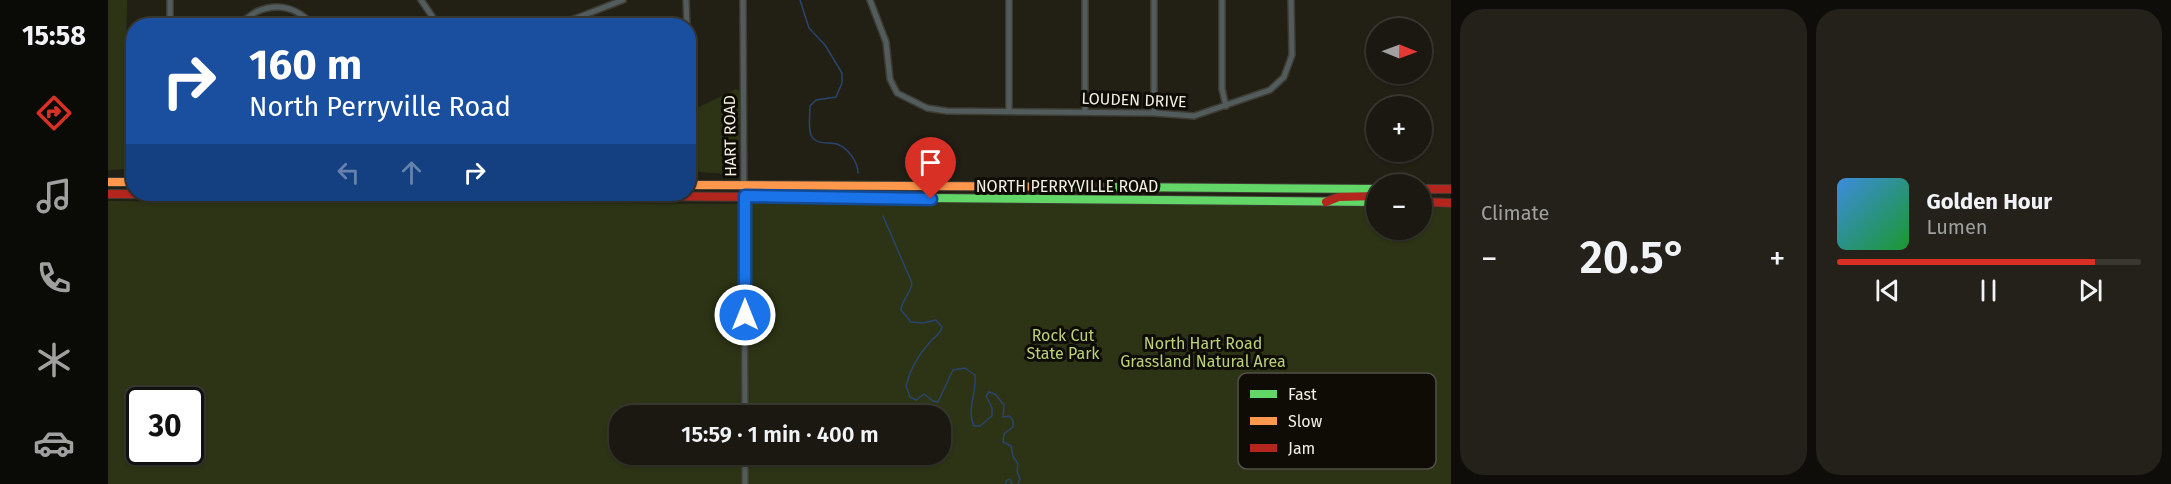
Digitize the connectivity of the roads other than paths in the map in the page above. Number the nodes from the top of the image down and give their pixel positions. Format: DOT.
graph roads {
  1 [pos="170,0"];
  2 [pos="421,0"];
  3 [pos="623,0"];
  4 [pos="686,0"];
  5 [pos="743,0"];
  6 [pos="870,0"];
  7 [pos="1009,0"];
  8 [pos="1085,0"];
  9 [pos="1154,0"];
  10 [pos="1222,0"];
  11 [pos="1291,0"];
  12 [pos="614,1"];
  13 [pos="170,18"];
  14 [pos="249,18"];
  15 [pos="307,18"];
  16 [pos="431,18"];
  17 [pos="575,18"];
  18 [pos="687,18"];
  19 [pos="1226,106"];
  20 [pos="1009,110"];
  21 [pos="1086,112"];
  22 [pos="1154,113"];
  23 [pos="108,182"];
  24 [pos="126,182"];
  25 [pos="696,185"];
  26 [pos="744,185"];
  27 [pos="1366,189"];
  28 [pos="1432,189"];
  29 [pos="1451,189"];
  30 [pos="108,194"];
  31 [pos="126,194"];
  32 [pos="696,196"];
  33 [pos="745,196"];
  34 [pos="1366,196"];
  35 [pos="1326,202"];
  36 [pos="1366,202"];
  37 [pos="1432,202"];
  38 [pos="1451,202"];
  39 [pos="745,405"];
  40 [pos="745,465"];
  41 [pos="745,484"];
  1 -- 13 [label="street"];
  2 -- 16 [label="street"];
  3 -- 12 [label="street"];
  4 -- 18 [label="street"];
  5 -- 26 [label="street, HART ROAD"];
  6 -- 20 [label="street, LOUDEN DRIVE"];
  7 -- 20 [label="street"];
  8 -- 21 [label="street"];
  9 -- 22 [label="street"];
  10 -- 19 [label="street"];
  11 -- 19 [label="street, LOUDEN DRIVE"];
  12 -- 17 [label="street"];
  14 -- 15 [label="street"];
  19 -- 22 [label="street, LOUDEN DRIVE"];
  20 -- 21 [label="street, LOUDEN DRIVE"];
  21 -- 22 [label="street, LOUDEN DRIVE"];
  23 -- 24 [label="main road"];
  25 -- 26 [label="main road, NORTH PERRYVILLE ROAD"];
  26 -- 27 [label="main road, NORTH PERRYVILLE ROAD"];
  26 -- 33 [label="street, HART ROAD"];
  28 -- 29 [label="main road"];
  30 -- 31 [label="main road, NORTH PERRYVILLE ROAD"];
  32 -- 33 [label="main road, NORTH PERRYVILLE ROAD"];
  33 -- 35 [label="main road, NORTH PERRYVILLE ROAD"];
  33 -- 39 [label="street, HART ROAD"];
  34 -- 35 [label="main road"];
  35 -- 36 [label="main road, NORTH PERRYVILLE ROAD"];
  37 -- 38 [label="main road"];
  40 -- 41 [label="street"];
}
